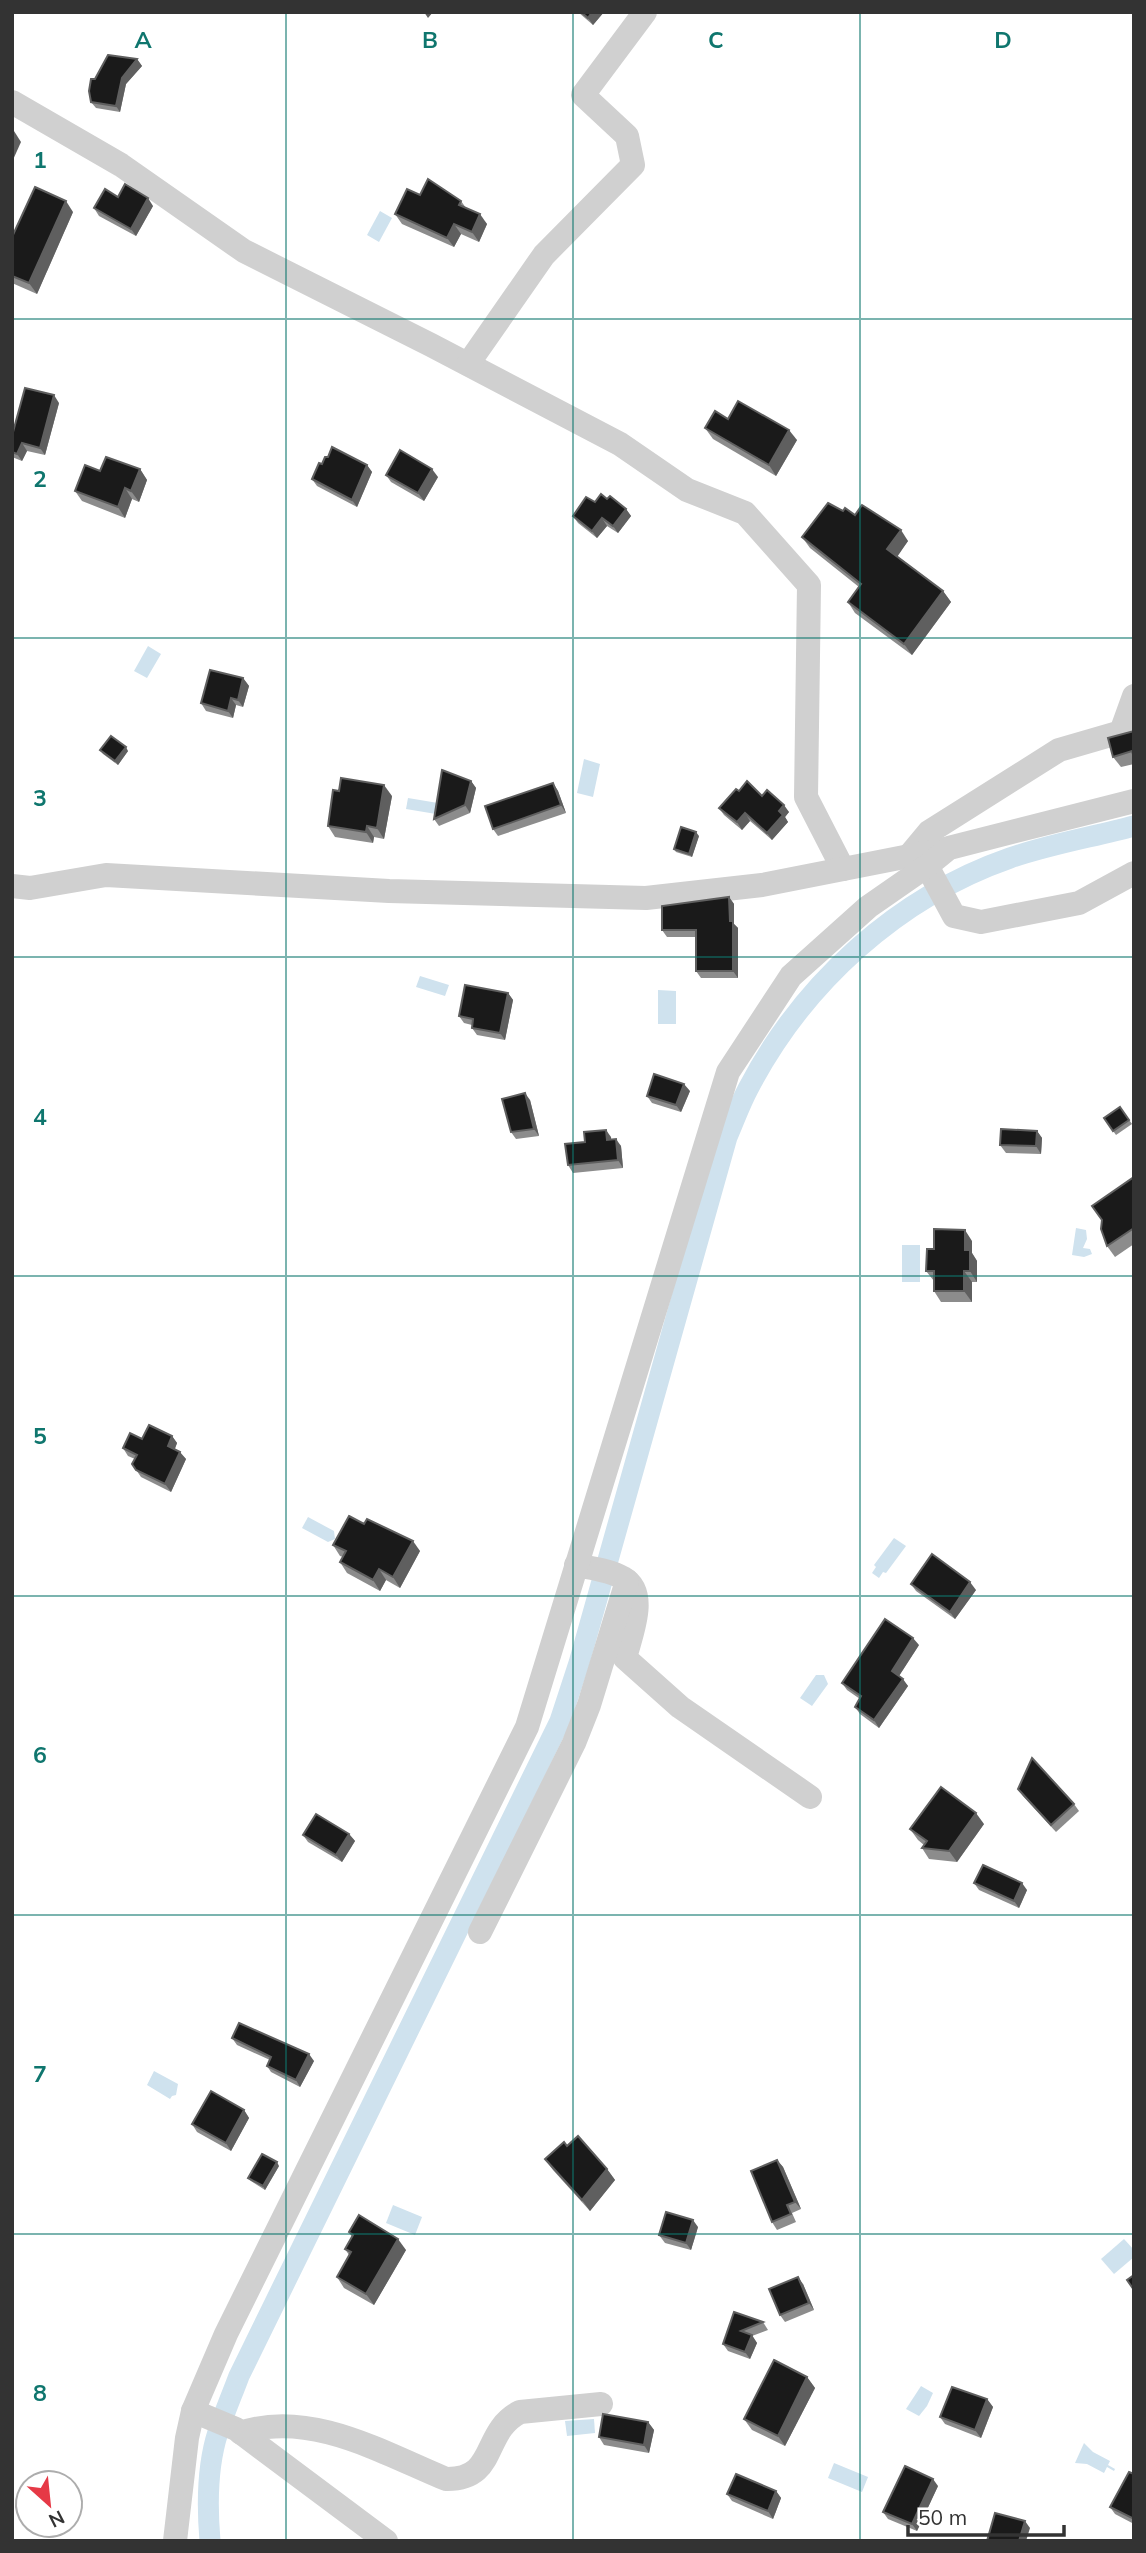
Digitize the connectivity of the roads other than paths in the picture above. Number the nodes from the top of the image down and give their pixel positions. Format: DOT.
graph roads {
  1 [pos="645,12"];
  2 [pos="12,102"];
  3 [pos="468,364"];
  4 [pos="1134,696"];
  5 [pos="1134,801"];
  6 [pos="918,861"];
  7 [pos="843,869"];
  8 [pos="1134,873"];
  9 [pos="12,886"];
  10 [pos="576,1564"];
  11 [pos="624,1578"];
  12 [pos="810,1797"];
  13 [pos="480,1932"];
  14 [pos="601,2404"];
  15 [pos="193,2411"];
  16 [pos="238,2431"];
  17 [pos="175,2541"];
  18 [pos="386,2541"];
  1 -- 3 [label="street"];
  2 -- 3 [label="street"];
  3 -- 7 [label="street"];
  4 -- 6 [label="street"];
  5 -- 6 [label="street"];
  6 -- 7 [label="street"];
  6 -- 8 [label="street"];
  6 -- 10 [label="street"];
  7 -- 9 [label="street"];
  10 -- 11 [label="street"];
  10 -- 15 [label="street"];
  11 -- 12 [label="street"];
  11 -- 13 [label="street"];
  14 -- 16 [label="street"];
  15 -- 16 [label="street"];
  15 -- 17 [label="street"];
  16 -- 18 [label="street"];
}
